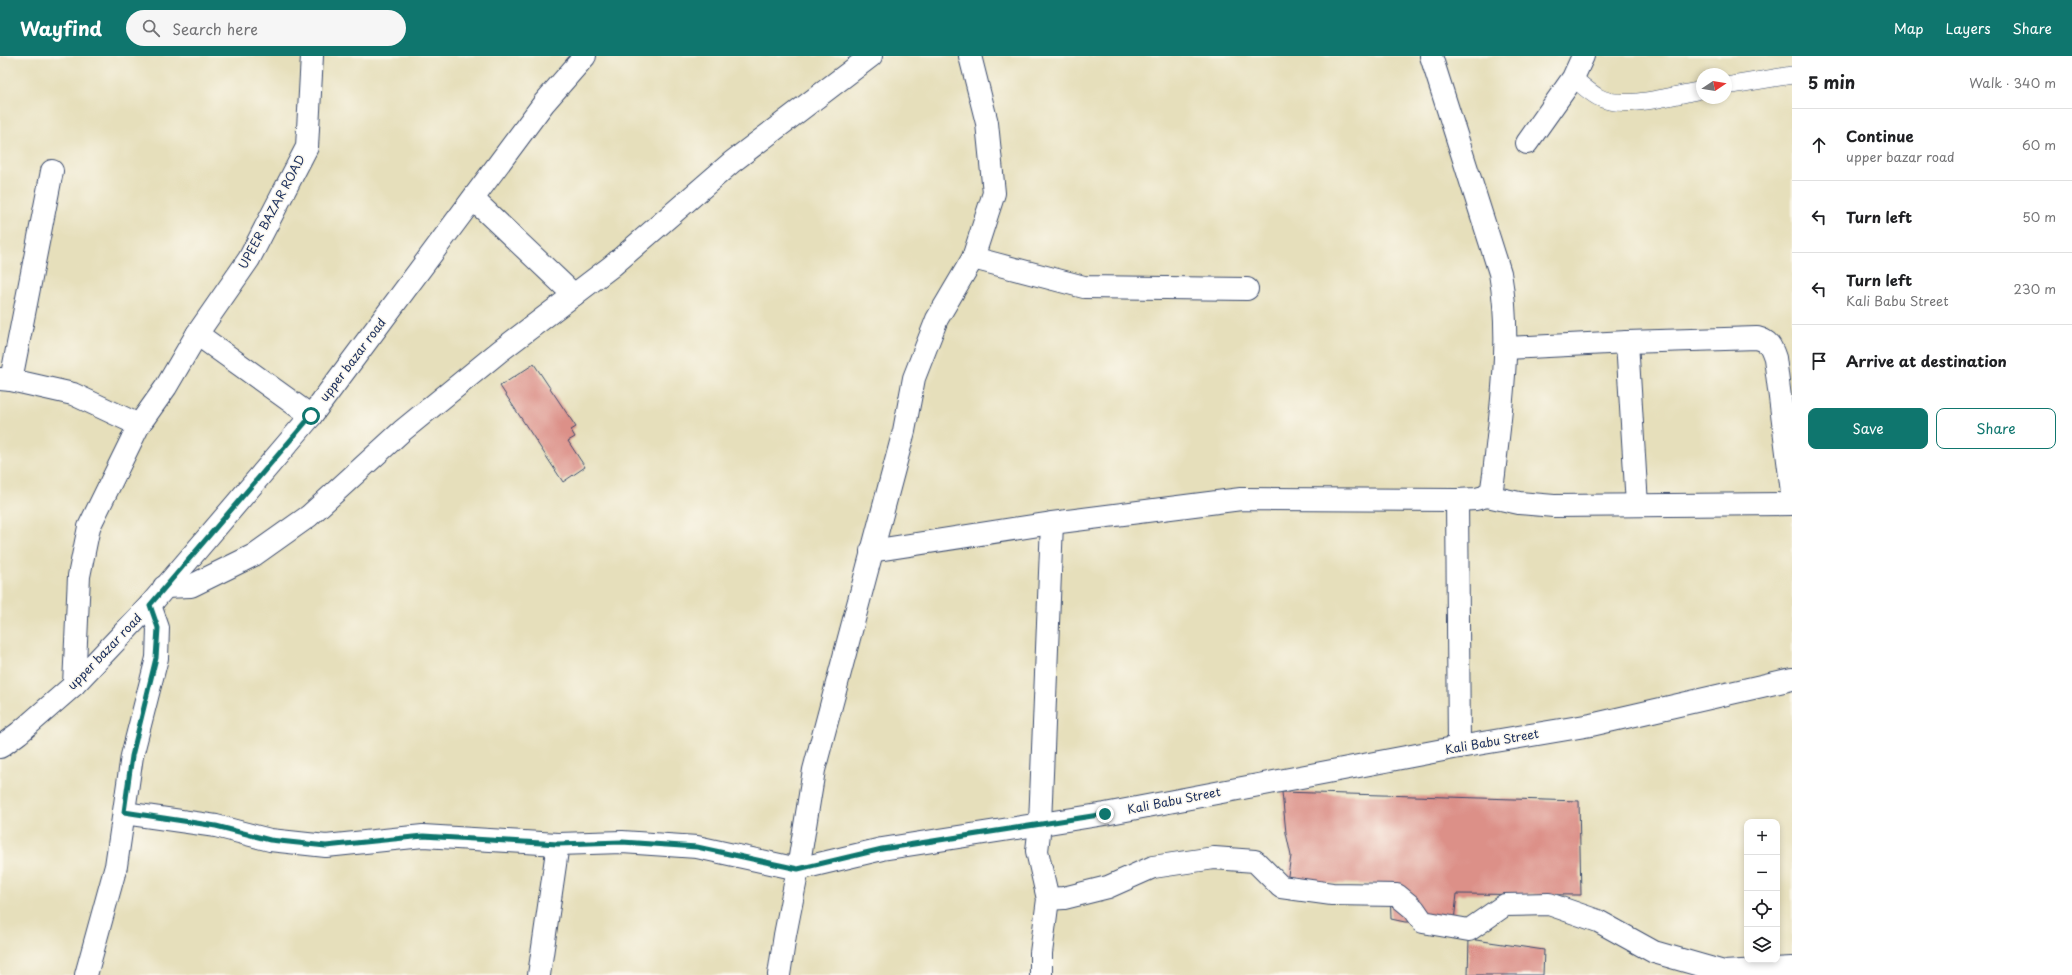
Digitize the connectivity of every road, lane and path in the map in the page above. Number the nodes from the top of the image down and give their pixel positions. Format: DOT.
graph roads {
  1 [pos="312,56"];
  2 [pos="585,56"];
  3 [pos="871,56"];
  4 [pos="970,56"];
  5 [pos="1431,56"];
  6 [pos="1583,56"];
  7 [pos="1792,75"];
  8 [pos="1573,78"];
  9 [pos="1732,85"];
  10 [pos="1696,91"];
  11 [pos="1527,144"];
  12 [pos="52,171"];
  13 [pos="473,198"];
  14 [pos="973,258"];
  15 [pos="1248,288"];
  16 [pos="574,295"];
  17 [pos="197,334"];
  18 [pos="1627,342"];
  19 [pos="1507,348"];
  20 [pos="6,379"];
  21 [pos="311,416"];
  22 [pos="139,426"];
  23 [pos="1792,492"];
  24 [pos="1487,496"];
  25 [pos="1458,500"];
  26 [pos="1792,504"];
  27 [pos="1637,505"];
  28 [pos="1052,522"];
  29 [pos="871,552"];
  30 [pos="164,587"];
  31 [pos="150,605"];
  32 [pos="1792,679"];
  33 [pos="74,685"];
  34 [pos="0,747"];
  35 [pos="1459,747"];
  36 [pos="124,812"];
  37 [pos="1040,824"];
  38 [pos="558,844"];
  39 [pos="798,869"];
  40 [pos="1048,899"];
  41 [pos="1792,968"];
  42 [pos="86,975"];
  43 [pos="539,975"];
  44 [pos="779,975"];
  45 [pos="1041,975"];
  1 -- 17 [label="street, UPEER BAZAR ROAD"];
  2 -- 13 [label="street, upper bazar road"];
  3 -- 16 [label="street"];
  4 -- 14 [label="street"];
  5 -- 19 [label="street"];
  6 -- 8 [label="street"];
  7 -- 9 [label="lane"];
  8 -- 10 [label="lane"];
  8 -- 11 [label="street"];
  12 -- 20 [label="street"];
  13 -- 16 [label="street"];
  13 -- 21 [label="street, upper bazar road"];
  14 -- 15 [label="street"];
  14 -- 29 [label="street"];
  16 -- 30 [label="street"];
  17 -- 21 [label="street"];
  17 -- 22 [label="street, UPEER BAZAR ROAD"];
  18 -- 19 [label="street"];
  18 -- 23 [label="street"];
  18 -- 27 [label="street"];
  19 -- 24 [label="street"];
  20 -- 22 [label="street"];
  21 -- 30 [label="street, upper bazar road"];
  22 -- 33 [label="street, UPEER BAZAR ROAD"];
  24 -- 25 [label="street"];
  24 -- 27 [label="street"];
  25 -- 28 [label="street"];
  25 -- 35 [label="street"];
  26 -- 27 [label="street"];
  28 -- 29 [label="street"];
  28 -- 37 [label="street"];
  29 -- 39 [label="street"];
  30 -- 31 [label="street, upper bazar road"];
  31 -- 33 [label="street, upper bazar road"];
  31 -- 36 [label="street"];
  32 -- 35 [label="street, Kali Babu Street"];
  33 -- 34 [label="street, upper bazar road"];
  35 -- 37 [label="street, Kali Babu Street"];
  36 -- 38 [label="street, Kali Babu Street"];
  36 -- 42 [label="street"];
  37 -- 39 [label="street, Kali Babu Street"];
  37 -- 40 [label="street"];
  38 -- 39 [label="street, Kali Babu Street"];
  38 -- 43 [label="street"];
  39 -- 44 [label="street"];
  40 -- 41 [label="street"];
  40 -- 45 [label="street"];
}
